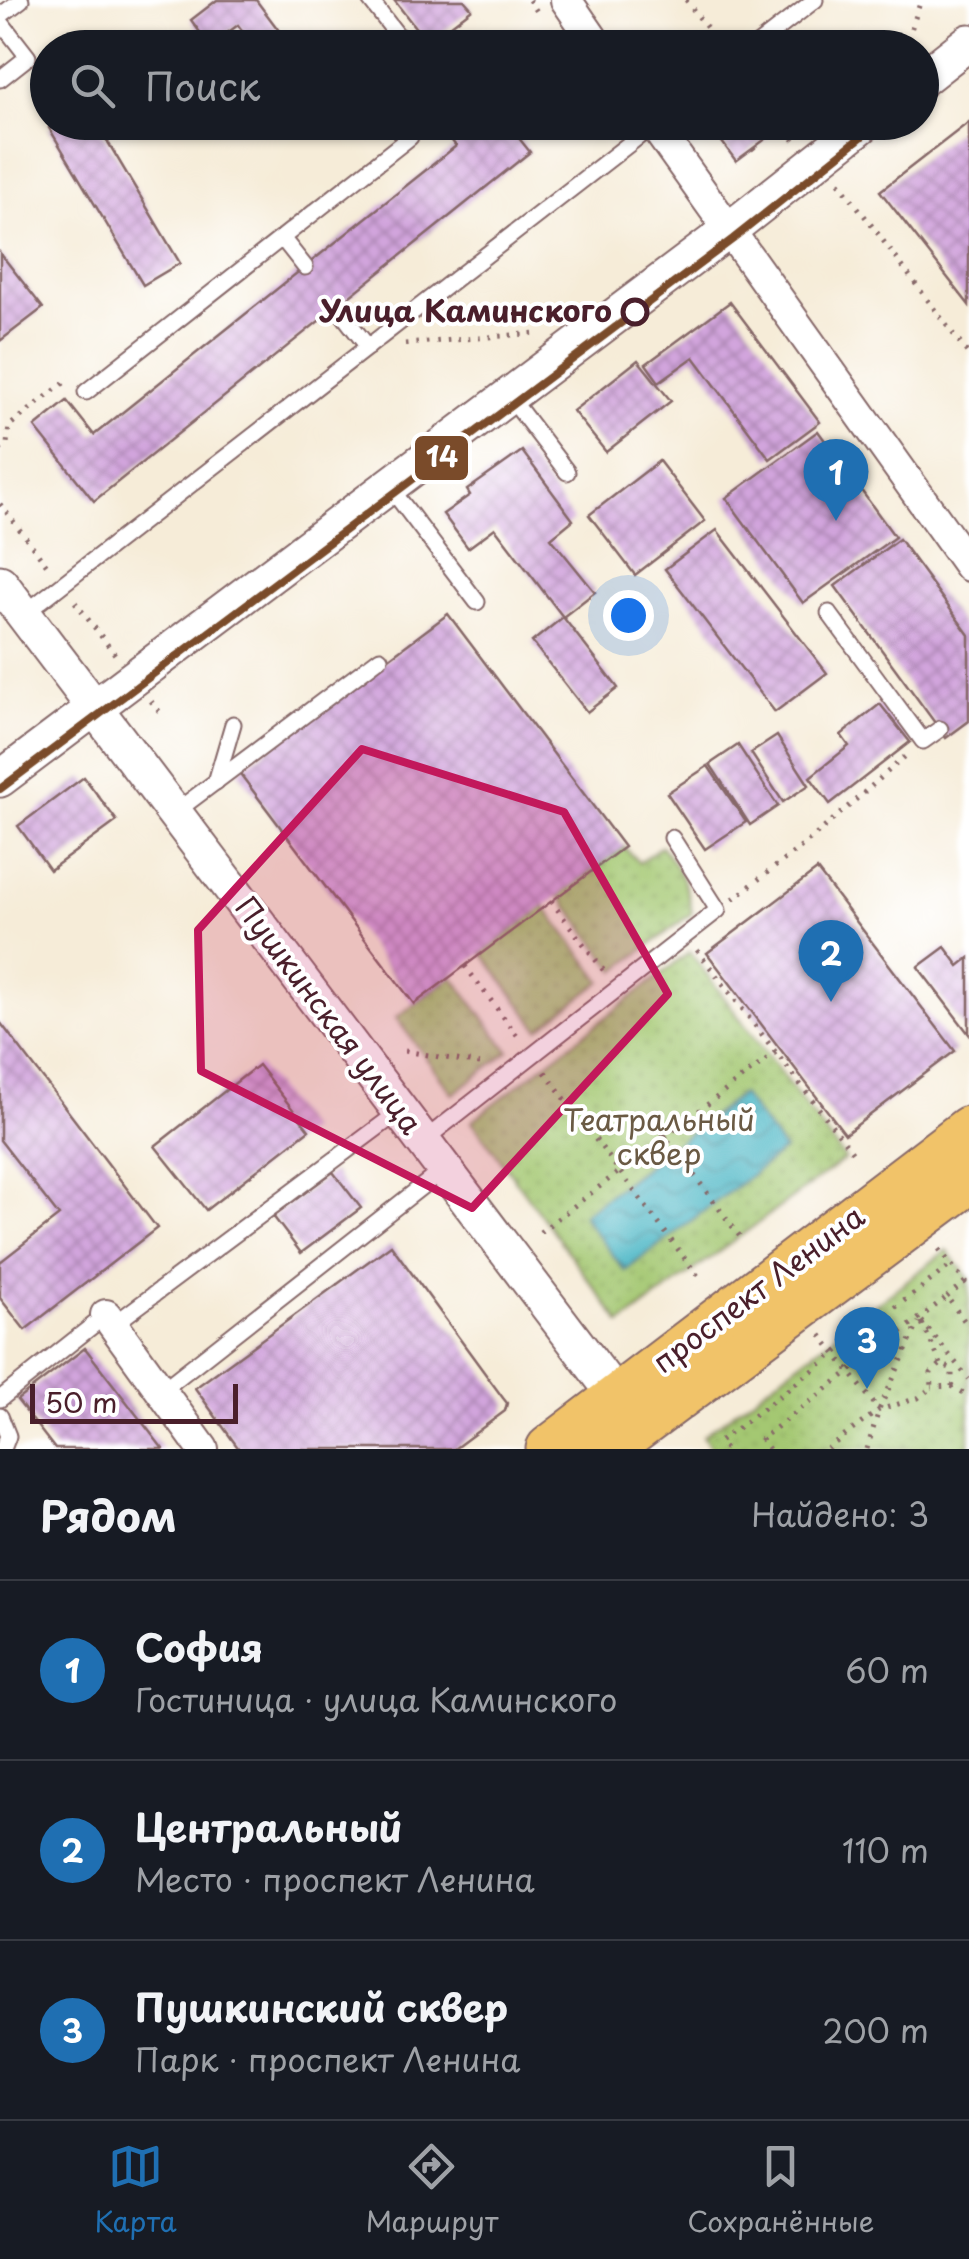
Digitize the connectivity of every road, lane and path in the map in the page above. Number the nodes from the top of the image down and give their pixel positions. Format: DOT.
graph roads {
  1 [pos="20,0"];
  2 [pos="370,0"];
  3 [pos="566,0"];
  4 [pos="686,0"];
  5 [pos="814,0"];
  6 [pos="921,0"];
  7 [pos="0,18"];
  8 [pos="393,30"];
  9 [pos="587,30"];
  10 [pos="708,30"];
  11 [pos="776,30"];
  12 [pos="912,30"];
  13 [pos="969,42"];
  14 [pos="939,66"];
  15 [pos="0,79"];
  16 [pos="407,140"];
  17 [pos="632,140"];
  18 [pos="666,140"];
  19 [pos="843,140"];
  20 [pos="837,180"];
  21 [pos="728,231"];
  22 [pos="282,238"];
  23 [pos="305,267"];
  24 [pos="337,307"];
  25 [pos="536,334"];
  26 [pos="368,347"];
  27 [pos="969,356"];
  28 [pos="86,392"];
  29 [pos="509,396"];
  30 [pos="0,450"];
  31 [pos="567,472"];
  32 [pos="390,486"];
  33 [pos="0,504"];
  34 [pos="969,566"];
  35 [pos="0,583"];
  36 [pos="62,585"];
  37 [pos="477,602"];
  38 [pos="829,613"];
  39 [pos="24,614"];
  40 [pos="380,658"];
  41 [pos="134,678"];
  42 [pos="95,708"];
  43 [pos="162,716"];
  44 [pos="233,724"];
  45 [pos="940,729"];
  46 [pos="923,741"];
  47 [pos="0,779"];
  48 [pos="216,782"];
  49 [pos="174,813"];
  50 [pos="672,838"];
  51 [pos="551,902"];
  52 [pos="718,910"];
  53 [pos="702,956"];
  54 [pos="465,966"];
  55 [pos="618,989"];
  56 [pos="406,1051"];
  57 [pos="776,1052"];
  58 [pos="532,1056"];
  59 [pos="514,1070"];
  60 [pos="400,1110"];
  61 [pos="650,1116"];
  62 [pos="969,1130"];
  63 [pos="665,1137"];
  64 [pos="434,1155"];
  65 [pos="857,1158"];
  66 [pos="619,1171"];
  67 [pos="969,1181"];
  68 [pos="540,1232"];
  69 [pos="744,1242"];
  70 [pos="937,1247"];
  71 [pos="951,1264"];
  72 [pos="698,1276"];
  73 [pos="946,1297"];
  74 [pos="920,1319"];
  75 [pos="109,1320"];
  76 [pos="966,1323"];
  77 [pos="821,1335"];
  78 [pos="835,1354"];
  79 [pos="942,1364"];
  80 [pos="850,1372"];
  81 [pos="969,1379"];
  82 [pos="952,1386"];
  83 [pos="932,1387"];
  84 [pos="161,1391"];
  85 [pos="969,1396"];
  86 [pos="0,1399"];
  87 [pos="879,1410"];
  88 [pos="0,1416"];
  89 [pos="630,1430"];
  90 [pos="3,1449"];
  91 [pos="203,1449"];
  92 [pos="548,1449"];
  93 [pos="725,1449"];
  94 [pos="770,1449"];
  95 [pos="828,1449"];
  96 [pos="867,1449"];
  1 -- 7 [label="lane"];
  2 -- 8 [label="lane"];
  3 -- 9 [label="street"];
  4 -- 10 [label="path"];
  5 -- 11 [label="lane"];
  6 -- 12 [label="path"];
  7 -- 15 [label="lane"];
  13 -- 14 [label="street"];
  16 -- 22 [label="lane"];
  17 -- 26 [label="lane"];
  18 -- 21 [label="street"];
  19 -- 21 [label="street"];
  20 -- 27 [label="path"];
  21 -- 29 [label="street"];
  21 -- 34 [label="street"];
  22 -- 23 [label="lane"];
  22 -- 28 [label="lane"];
  24 -- 26 [label="lane"];
  25 -- 26 [label="path"];
  26 -- 36 [label="lane"];
  28 -- 30 [label="path"];
  29 -- 31 [label="lane"];
  29 -- 32 [label="street"];
  32 -- 37 [label="lane"];
  32 -- 41 [label="street"];
  33 -- 36 [label="path"];
  35 -- 39 [label="street, Пушкинская улица"];
  36 -- 39 [label="lane"];
  36 -- 41 [label="path"];
  38 -- 46 [label="lane"];
  39 -- 42 [label="street, Пушкинская улица"];
  40 -- 48 [label="lane"];
  41 -- 42 [label="street"];
  41 -- 43 [label="path"];
  42 -- 47 [label="street"];
  42 -- 49 [label="street, Пушкинская улица"];
  44 -- 48 [label="lane"];
  45 -- 46 [label="lane"];
  46 -- 52 [label="path"];
  48 -- 49 [label="lane"];
  49 -- 60 [label="street, Пушкинская улица"];
  50 -- 52 [label="lane"];
  51 -- 55 [label="path"];
  52 -- 55 [label="lane"];
  53 -- 57 [label="path"];
  54 -- 58 [label="path"];
  55 -- 58 [label="lane"];
  56 -- 59 [label="path"];
  57 -- 63 [label="path"];
  57 -- 65 [label="path"];
  58 -- 59 [label="lane"];
  58 -- 66 [label="path"];
  59 -- 64 [label="lane"];
  60 -- 64 [label="street, Пушкинская улица"];
  60 -- 75 [label="lane"];
  61 -- 63 [label="path"];
  62 -- 89 [label="main road, проспект Ленина"];
  63 -- 66 [label="path"];
  63 -- 69 [label="path"];
  64 -- 84 [label="lane"];
  64 -- 89 [label="street, Пушкинская улица"];
  66 -- 68 [label="path"];
  66 -- 72 [label="path"];
  67 -- 89 [label="main road, проспект Ленина"];
  70 -- 71 [label="path"];
  71 -- 73 [label="path"];
  71 -- 78 [label="path"];
  73 -- 74 [label="path"];
  73 -- 76 [label="path"];
  74 -- 79 [label="path"];
  74 -- 80 [label="path"];
  74 -- 81 [label="path"];
  74 -- 87 [label="path"];
  75 -- 84 [label="street"];
  75 -- 86 [label="lane"];
  77 -- 78 [label="path"];
  78 -- 80 [label="path"];
  78 -- 93 [label="path"];
  79 -- 82 [label="path"];
  79 -- 83 [label="path"];
  80 -- 87 [label="path"];
  80 -- 94 [label="path"];
  82 -- 83 [label="path"];
  82 -- 85 [label="path"];
  83 -- 87 [label="path"];
  84 -- 91 [label="street"];
  87 -- 95 [label="path"];
  87 -- 96 [label="path"];
  88 -- 90 [label="lane"];
  89 -- 92 [label="main road, проспект Ленина"];
}
